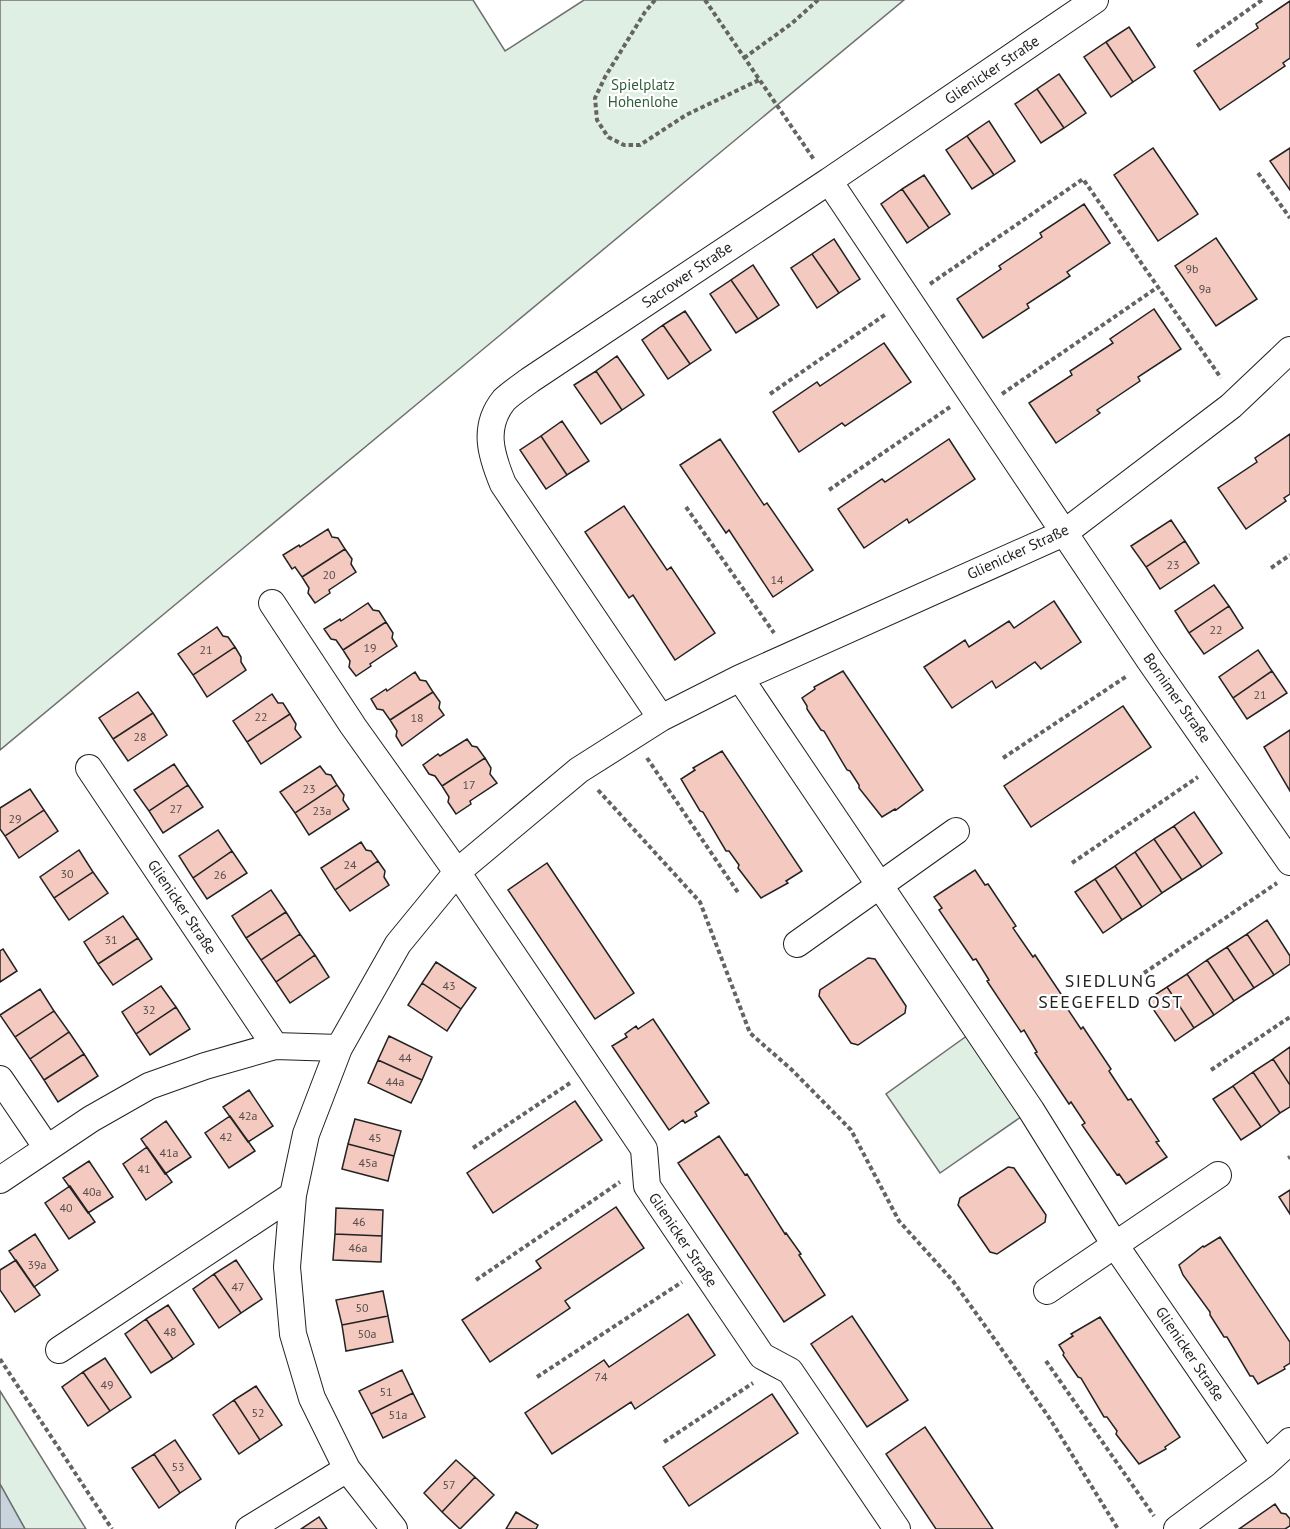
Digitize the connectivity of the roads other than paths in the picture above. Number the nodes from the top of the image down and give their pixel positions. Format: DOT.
graph roads {
  1 [pos="1095,0"];
  2 [pos="829,181"];
  3 [pos="1290,350"];
  4 [pos="1064,533"];
  5 [pos="272,603"];
  6 [pos="740,678"];
  7 [pos="661,718"];
  8 [pos="88,768"];
  9 [pos="956,831"];
  10 [pos="457,872"];
  11 [pos="1285,872"];
  12 [pos="879,885"];
  13 [pos="797,944"];
  14 [pos="275,1046"];
  15 [pos="339,1048"];
  16 [pos="0,1079"];
  17 [pos="47,1148"];
  18 [pos="1218,1175"];
  19 [pos="0,1180"];
  20 [pos="293,1195"];
  21 [pos="1115,1245"];
  22 [pos="1047,1291"];
  23 [pos="58,1350"];
  24 [pos="1290,1441"];
  25 [pos="1265,1464"];
  26 [pos="347,1469"];
  27 [pos="1166,1524"];
  28 [pos="249,1529"];
  29 [pos="394,1529"];
  30 [pos="897,1529"];
  1 -- 2 [label="street, Glienicker Straße"];
  2 -- 4 [label="street"];
  2 -- 7 [label="street, Sacrower Straße"];
  3 -- 4 [label="street, Glienicker Straße"];
  4 -- 6 [label="street, Glienicker Straße"];
  4 -- 11 [label="street, Bornimer Straße"];
  5 -- 10 [label="street, Glienicker Straße"];
  6 -- 7 [label="street, Glienicker Straße"];
  6 -- 12 [label="street, Glienicker Straße"];
  7 -- 10 [label="street, Glienicker Straße"];
  8 -- 14 [label="street, Glienicker Straße"];
  9 -- 12 [label="street"];
  10 -- 15 [label="street, Glienicker Straße"];
  10 -- 30 [label="street, Glienicker Straße"];
  12 -- 13 [label="street"];
  12 -- 21 [label="street, Glienicker Straße"];
  14 -- 15 [label="street"];
  14 -- 17 [label="street"];
  15 -- 20 [label="street, Glienicker Straße"];
  16 -- 17 [label="street"];
  17 -- 19 [label="street"];
  18 -- 21 [label="street"];
  20 -- 23 [label="street"];
  20 -- 26 [label="street, Glienicker Straße"];
  21 -- 22 [label="street"];
  21 -- 25 [label="street, Glienicker Straße"];
  24 -- 25 [label="street"];
  25 -- 27 [label="street"];
  26 -- 28 [label="street"];
  26 -- 29 [label="street, Glienicker Straße"];
}
